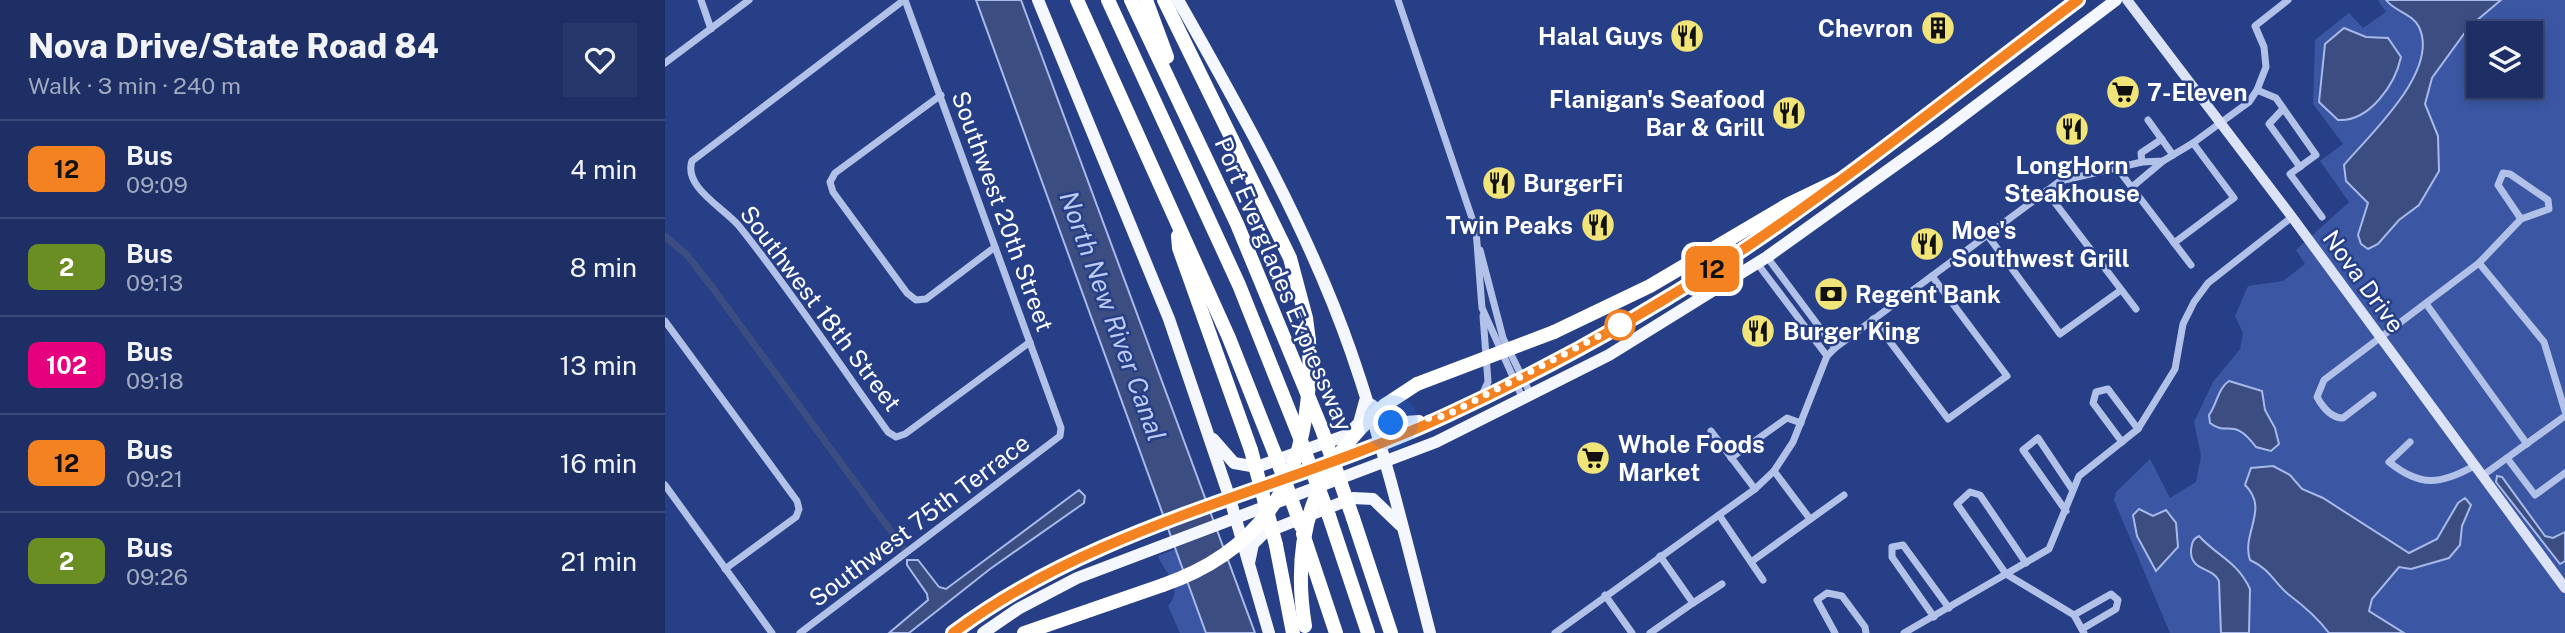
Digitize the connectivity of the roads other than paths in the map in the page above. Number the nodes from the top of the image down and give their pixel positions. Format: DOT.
graph roads {
  1 [pos="701,0"];
  2 [pos="749,0"];
  3 [pos="904,0"];
  4 [pos="1038,0"];
  5 [pos="1077,0"];
  6 [pos="1108,0"];
  7 [pos="1132,0"];
  8 [pos="1146,0"];
  9 [pos="1164,0"];
  10 [pos="1178,0"];
  11 [pos="1398,0"];
  12 [pos="2078,0"];
  13 [pos="2116,0"];
  14 [pos="2127,0"];
  15 [pos="2288,0"];
  16 [pos="711,29"];
  17 [pos="665,63"];
  18 [pos="2257,90"];
  19 [pos="940,95"];
  20 [pos="2283,108"];
  21 [pos="2148,120"];
  22 [pos="2220,123"];
  23 [pos="2162,139"];
  24 [pos="2193,143"];
  25 [pos="1201,147"];
  26 [pos="2173,155"];
  27 [pos="2163,161"];
  28 [pos="2142,162"];
  29 [pos="2300,167"];
  30 [pos="2117,168"];
  31 [pos="1841,179"];
  32 [pos="2132,187"];
  33 [pos="2046,191"];
  34 [pos="2292,217"];
  35 [pos="2322,217"];
  36 [pos="2521,219"];
  37 [pos="1178,221"];
  38 [pos="1988,236"];
  39 [pos="1477,239"];
  40 [pos="2174,243"];
  41 [pos="995,247"];
  42 [pos="1762,260"];
  43 [pos="2479,263"];
  44 [pos="2191,265"];
  45 [pos="1932,276"];
  46 [pos="2121,290"];
  47 [pos="2427,305"];
  48 [pos="1482,308"];
  49 [pos="2136,309"];
  50 [pos="1873,319"];
  51 [pos="665,321"];
  52 [pos="2381,340"];
  53 [pos="1030,342"];
  54 [pos="1835,348"];
  55 [pos="1827,356"];
  56 [pos="1518,380"];
  57 [pos="2373,395"];
  58 [pos="1366,397"];
  59 [pos="1527,397"];
  60 [pos="1479,399"];
  61 [pos="2565,411"];
  62 [pos="1445,416"];
  63 [pos="2565,416"];
  64 [pos="1801,423"];
  65 [pos="2138,429"];
  66 [pos="1711,431"];
  67 [pos="1208,433"];
  68 [pos="1061,436"];
  69 [pos="2122,442"];
  70 [pos="2410,442"];
  71 [pos="1380,443"];
  72 [pos="2527,444"];
  73 [pos="1731,458"];
  74 [pos="2507,458"];
  75 [pos="1385,463"];
  76 [pos="2474,466"];
  77 [pos="1774,471"];
  78 [pos="2565,473"];
  79 [pos="2482,476"];
  80 [pos="665,485"];
  81 [pos="1755,489"];
  82 [pos="2072,489"];
  83 [pos="1844,495"];
  84 [pos="1230,499"];
  85 [pos="2066,511"];
  86 [pos="1719,515"];
  87 [pos="1810,520"];
  88 [pos="1235,521"];
  89 [pos="1402,527"];
  90 [pos="1660,556"];
  91 [pos="1751,562"];
  92 [pos="2026,563"];
  93 [pos="726,569"];
  94 [pos="1249,570"];
  95 [pos="2006,574"];
  96 [pos="1763,580"];
  97 [pos="1722,583"];
  98 [pos="2565,588"];
  99 [pos="1605,595"];
  100 [pos="1693,603"];
  101 [pos="1949,608"];
  102 [pos="2074,615"];
  103 [pos="1934,617"];
  104 [pos="1302,631"];
  105 [pos="2083,632"];
  106 [pos="772,633"];
  107 [pos="800,633"];
  108 [pos="953,633"];
  109 [pos="983,633"];
  110 [pos="1024,633"];
  111 [pos="1269,633"];
  112 [pos="1336,633"];
  113 [pos="1368,633"];
  114 [pos="1391,633"];
  115 [pos="1430,633"];
  116 [pos="1555,633"];
  117 [pos="1632,633"];
  118 [pos="1650,633"];
  119 [pos="1835,633"];
  120 [pos="1867,633"];
  121 [pos="1904,633"];
  1 -- 16 [label="street"];
  2 -- 16 [label="street"];
  3 -- 19 [label="street, Southwest 20th Street"];
  3 -- 53 [label="street, Southwest 18th Street"];
  4 -- 67 [label="main road"];
  5 -- 37 [label="highway"];
  6 -- 113 [label="highway, bridge"];
  7 -- 25 [label="highway, Port Everglades Expressway"];
  8 -- 25 [label="highway"];
  9 -- 110 [label="highway, bridge"];
  10 -- 58 [label="main road"];
  11 -- 39 [label="street"];
  12 -- 31 [label="main road"];
  13 -- 42 [label="main road"];
  14 -- 22 [label="street, Nova Drive"];
  15 -- 18 [label="street"];
  16 -- 17 [label="street"];
  18 -- 20 [label="street"];
  18 -- 22 [label="street"];
  19 -- 41 [label="street, Southwest 20th Street"];
  19 -- 41 [label="street"];
  20 -- 29 [label="street"];
  20 -- 29 [label="street"];
  21 -- 23 [label="street"];
  22 -- 24 [label="street"];
  22 -- 34 [label="street, Nova Drive"];
  23 -- 26 [label="street"];
  23 -- 28 [label="street"];
  24 -- 26 [label="street"];
  24 -- 40 [label="street"];
  25 -- 114 [label="highway, Port Everglades Expressway, bridge"];
  26 -- 27 [label="street"];
  27 -- 28 [label="street"];
  27 -- 32 [label="street"];
  28 -- 30 [label="street"];
  29 -- 35 [label="street"];
  30 -- 32 [label="street"];
  30 -- 33 [label="street"];
  31 -- 56 [label="main road"];
  31 -- 104 [label="highway, bridge"];
  32 -- 40 [label="street"];
  33 -- 38 [label="street"];
  33 -- 46 [label="street"];
  34 -- 52 [label="street, Nova Drive"];
  34 -- 65 [label="street"];
  36 -- 36 [label="street"];
  36 -- 43 [label="street"];
  37 -- 104 [label="highway, bridge"];
  37 -- 112 [label="highway, bridge"];
  38 -- 45 [label="street"];
  38 -- 46 [label="street"];
  39 -- 48 [label="street"];
  39 -- 56 [label="street"];
  40 -- 44 [label="street"];
  41 -- 53 [label="street, Southwest 20th Street"];
  42 -- 54 [label="street"];
  42 -- 55 [label="street"];
  42 -- 59 [label="main road"];
  43 -- 47 [label="street"];
  43 -- 61 [label="street"];
  45 -- 50 [label="street"];
  45 -- 50 [label="street"];
  46 -- 49 [label="street"];
  47 -- 52 [label="street"];
  47 -- 72 [label="street"];
  48 -- 56 [label="street"];
  48 -- 60 [label="street"];
  50 -- 54 [label="street"];
  51 -- 93 [label="street"];
  52 -- 57 [label="street"];
  52 -- 76 [label="street, Nova Drive"];
  53 -- 68 [label="street, Southwest 20th Street"];
  54 -- 55 [label="street"];
  55 -- 64 [label="street"];
  56 -- 59 [label="street"];
  56 -- 60 [label="main road"];
  58 -- 62 [label="main road"];
  58 -- 67 [label="main road"];
  58 -- 71 [label="main road"];
  59 -- 75 [label="main road"];
  60 -- 62 [label="main road"];
  62 -- 71 [label="main road"];
  63 -- 72 [label="street"];
  64 -- 73 [label="street"];
  64 -- 77 [label="street"];
  65 -- 69 [label="street"];
  65 -- 69 [label="street"];
  66 -- 73 [label="street"];
  67 -- 84 [label="main road"];
  68 -- 107 [label="street, Southwest 75th Terrace"];
  69 -- 82 [label="street"];
  70 -- 76 [label="street"];
  71 -- 75 [label="main road"];
  71 -- 84 [label="main road"];
  72 -- 74 [label="street"];
  73 -- 81 [label="street"];
  74 -- 78 [label="street"];
  74 -- 79 [label="street"];
  75 -- 88 [label="main road"];
  75 -- 89 [label="main road"];
  76 -- 79 [label="street, Nova Drive"];
  77 -- 81 [label="street"];
  77 -- 87 [label="street"];
  79 -- 98 [label="street, Nova Drive"];
  80 -- 93 [label="street"];
  81 -- 86 [label="street"];
  82 -- 85 [label="street"];
  82 -- 85 [label="street"];
  83 -- 87 [label="street"];
  84 -- 88 [label="main road"];
  84 -- 108 [label="main road"];
  85 -- 92 [label="street"];
  86 -- 90 [label="street"];
  86 -- 91 [label="street"];
  87 -- 91 [label="street"];
  88 -- 94 [label="main road"];
  88 -- 109 [label="main road"];
  89 -- 94 [label="main road"];
  89 -- 115 [label="main road"];
  90 -- 99 [label="street"];
  90 -- 100 [label="street"];
  91 -- 96 [label="street"];
  92 -- 95 [label="street"];
  92 -- 95 [label="street"];
  93 -- 106 [label="street"];
  94 -- 111 [label="main road"];
  95 -- 101 [label="street"];
  95 -- 102 [label="street"];
  97 -- 100 [label="street"];
  99 -- 116 [label="street"];
  99 -- 117 [label="street"];
  100 -- 118 [label="street"];
  101 -- 103 [label="street"];
  101 -- 103 [label="street"];
  102 -- 105 [label="street"];
  102 -- 105 [label="street"];
  103 -- 121 [label="street"];
  119 -- 120 [label="street"];
}
